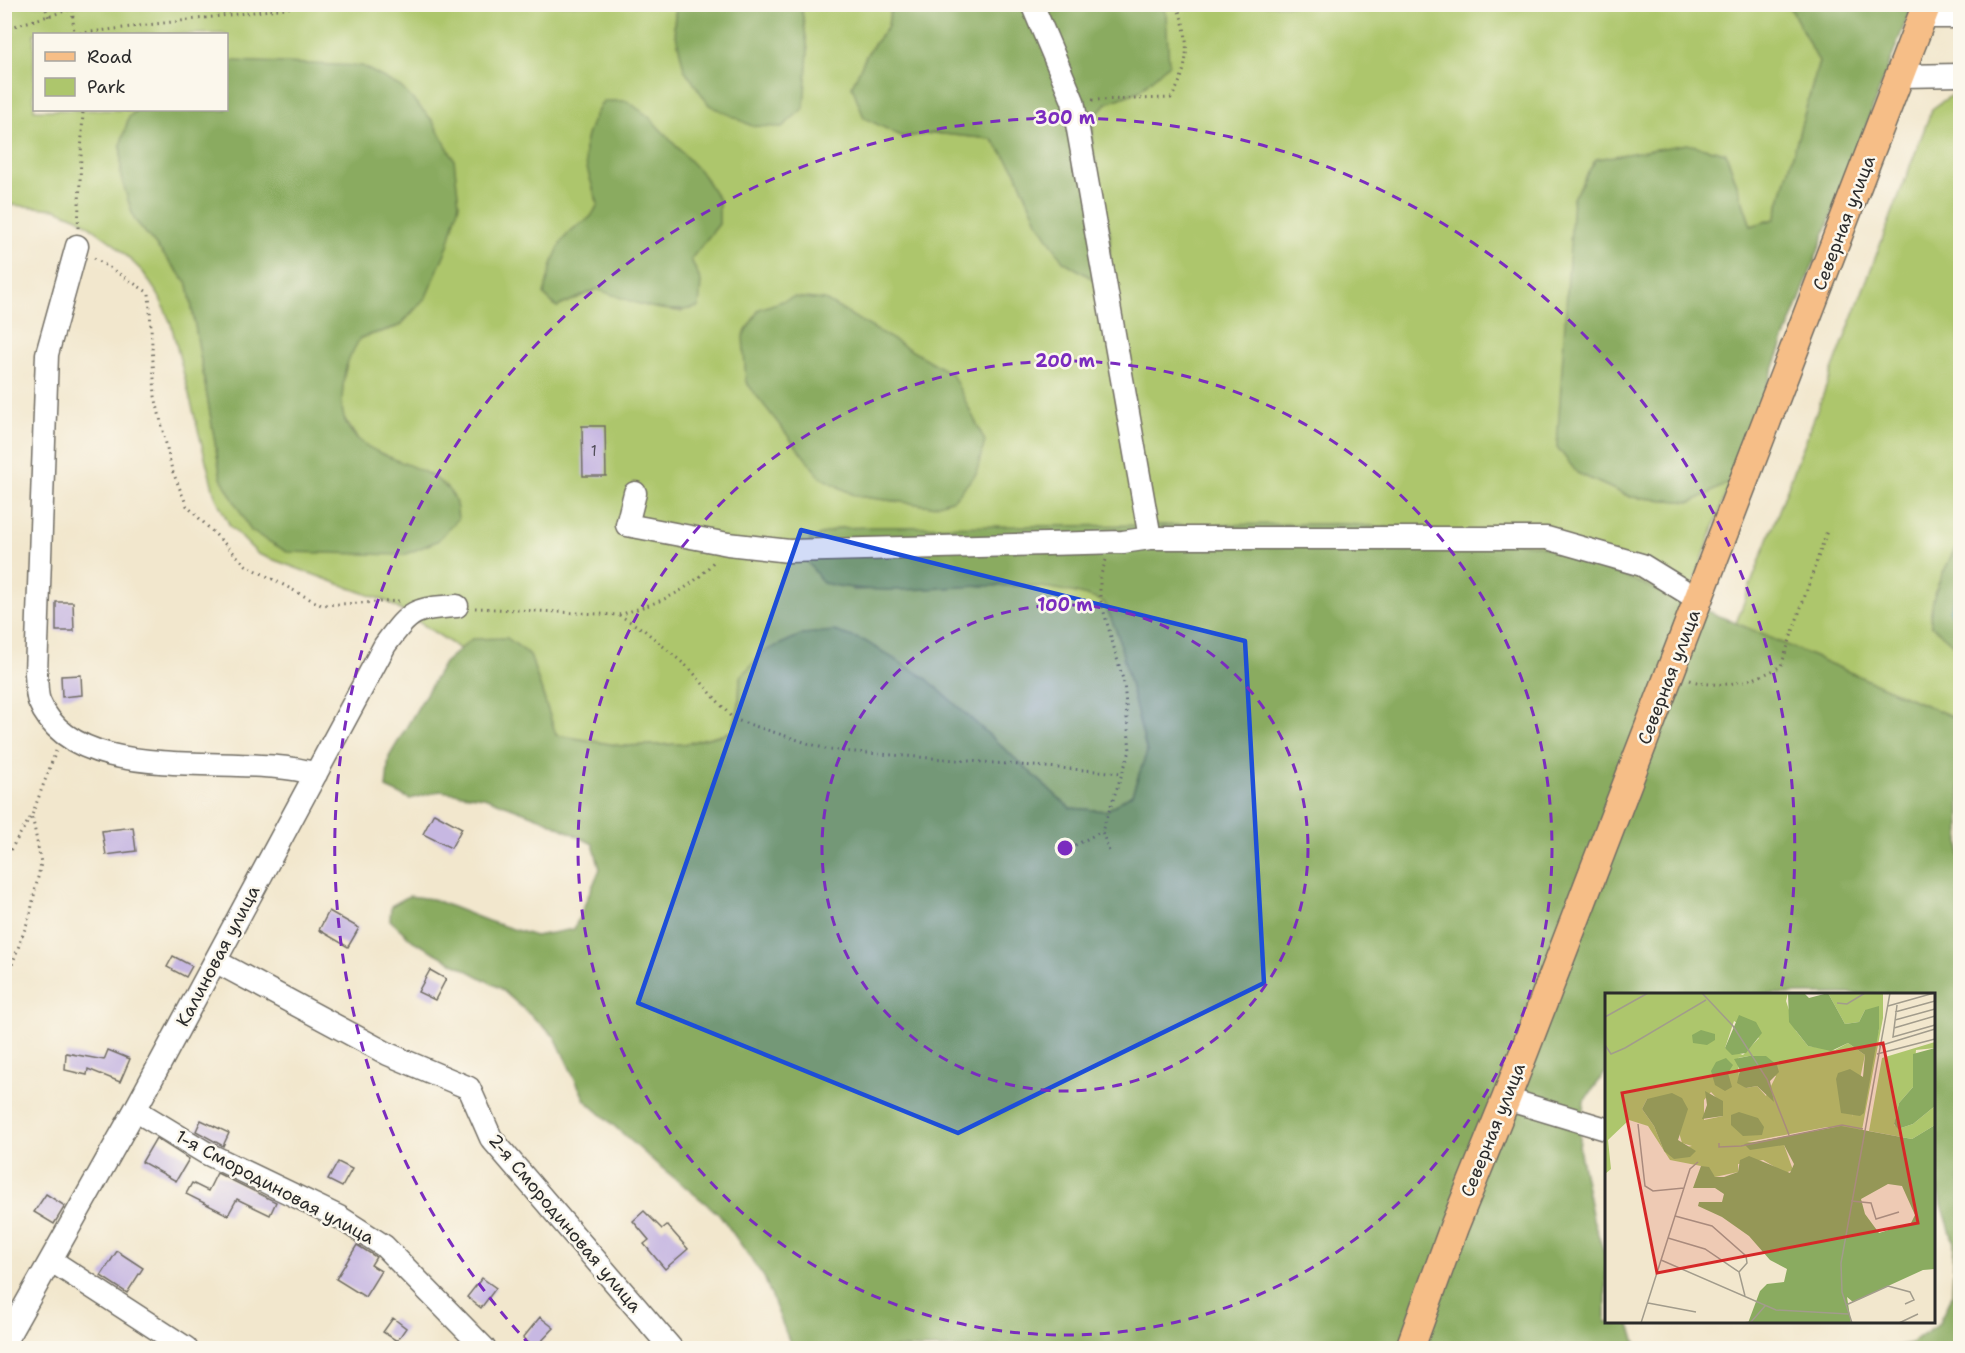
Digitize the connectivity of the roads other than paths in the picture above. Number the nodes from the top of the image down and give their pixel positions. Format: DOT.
graph roads {
  1 [pos="1032,4"];
  2 [pos="1924,11"];
  3 [pos="1960,17"];
  4 [pos="1960,75"];
  5 [pos="1901,76"];
  6 [pos="77,246"];
  7 [pos="636,493"];
  8 [pos="1150,538"];
  9 [pos="1699,600"];
  10 [pos="457,606"];
  11 [pos="315,774"];
  12 [pos="215,961"];
  13 [pos="1506,1099"];
  14 [pos="135,1110"];
  15 [pos="1605,1129"];
  16 [pos="52,1261"];
  17 [pos="4,1343"];
  18 [pos="186,1348"];
  19 [pos="484,1348"];
  20 [pos="671,1348"];
  21 [pos="1410,1348"];
  1 -- 8 [label="street"];
  2 -- 3 [label="street"];
  2 -- 5 [label="main road, Северная улица"];
  4 -- 5 [label="street"];
  5 -- 9 [label="main road, Северная улица"];
  6 -- 11 [label="street"];
  7 -- 8 [label="street"];
  8 -- 9 [label="street"];
  9 -- 13 [label="main road, Северная улица"];
  10 -- 11 [label="street, Калиновая улица"];
  11 -- 12 [label="street, Калиновая улица"];
  12 -- 14 [label="street, Калиновая улица"];
  12 -- 20 [label="street, 2-я Смородиновая улица"];
  13 -- 15 [label="street"];
  13 -- 21 [label="main road, Северная улица"];
  14 -- 16 [label="street, Калиновая улица"];
  14 -- 19 [label="street, 1-я Смородиновая улица"];
  16 -- 17 [label="street, Калиновая улица"];
  16 -- 18 [label="street"];
}
